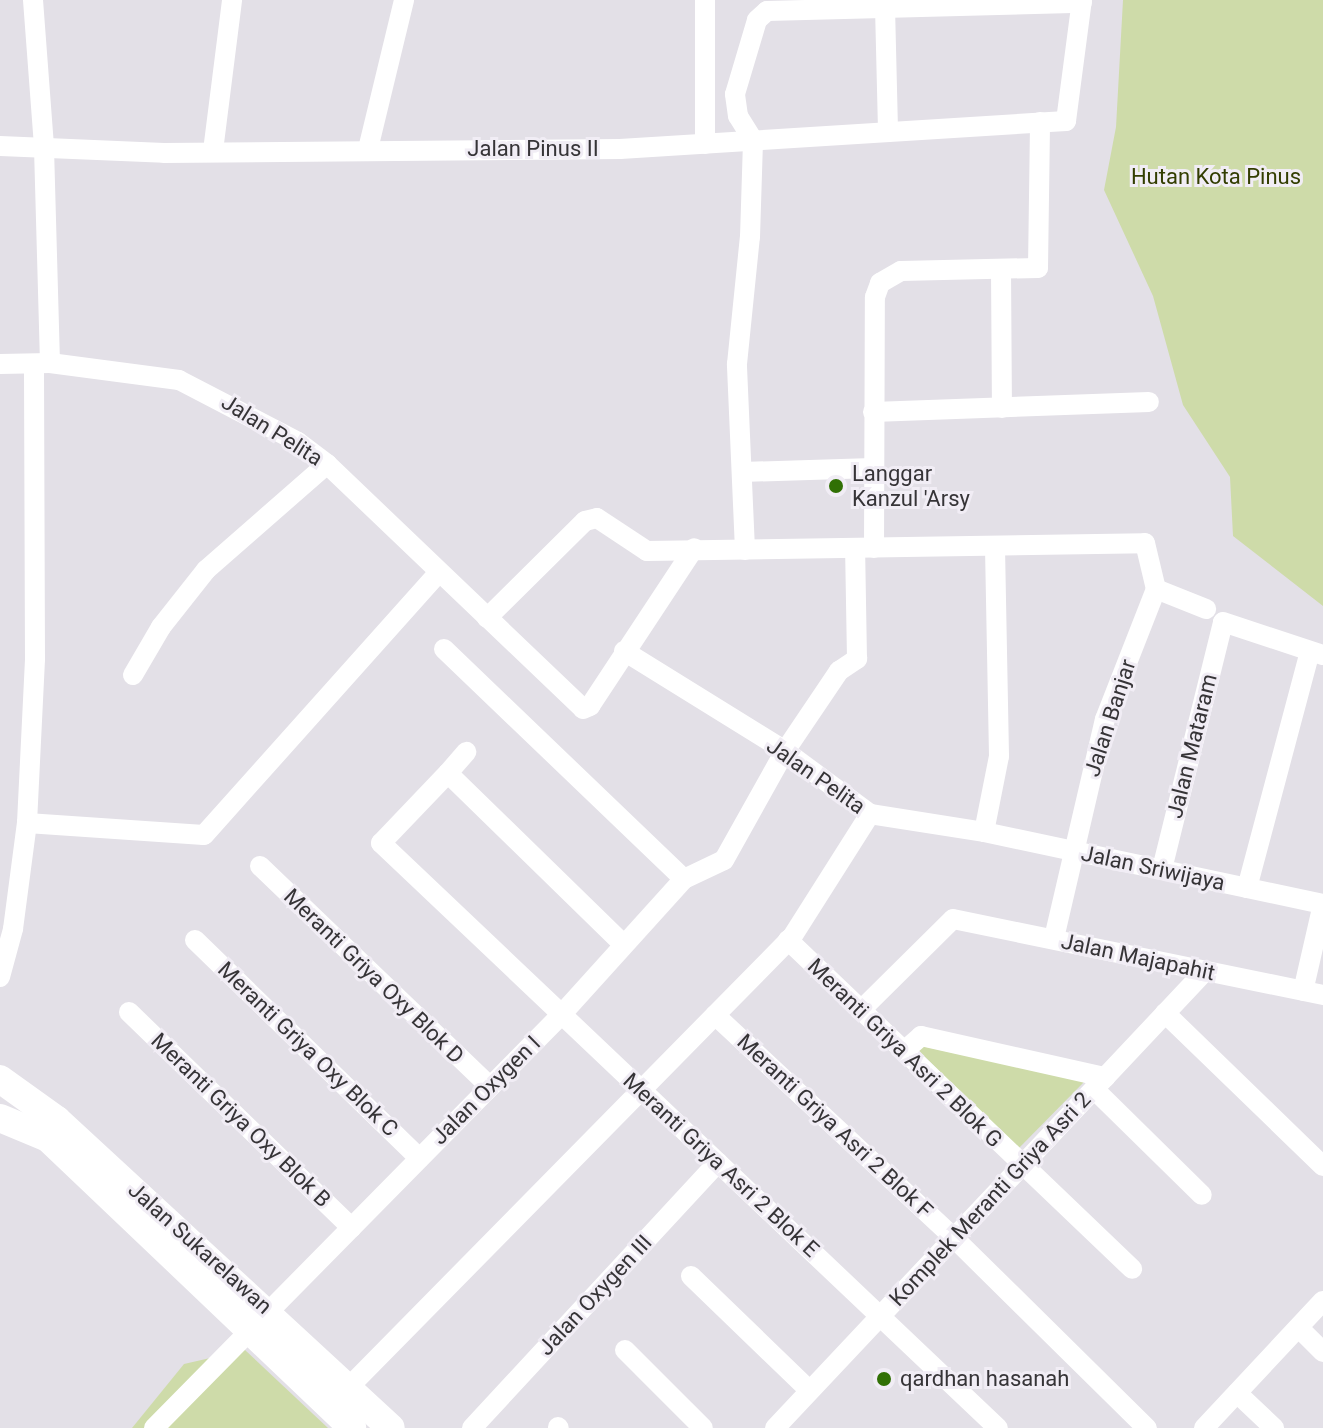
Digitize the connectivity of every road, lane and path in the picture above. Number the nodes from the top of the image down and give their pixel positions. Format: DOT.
graph roads {
  1 [pos="33,0"];
  2 [pos="232,0"];
  3 [pos="404,0"];
  4 [pos="705,0"];
  5 [pos="1082,1"];
  6 [pos="1014,2"];
  7 [pos="898,4"];
  8 [pos="1040,122"];
  9 [pos="888,132"];
  10 [pos="753,140"];
  11 [pos="705,144"];
  12 [pos="0,146"];
  13 [pos="44,148"];
  14 [pos="368,149"];
  15 [pos="213,151"];
  16 [pos="1001,270"];
  17 [pos="0,364"];
  18 [pos="42,364"];
  19 [pos="1149,402"];
  20 [pos="1002,408"];
  21 [pos="873,412"];
  22 [pos="327,464"];
  23 [pos="873,468"];
  24 [pos="742,472"];
  25 [pos="995,546"];
  26 [pos="694,548"];
  27 [pos="864,548"];
  28 [pos="745,550"];
  29 [pos="439,572"];
  30 [pos="1156,589"];
  31 [pos="1206,609"];
  32 [pos="487,618"];
  33 [pos="444,649"];
  34 [pos="624,651"];
  35 [pos="1316,653"];
  36 [pos="133,675"];
  37 [pos="785,751"];
  38 [pos="466,752"];
  39 [pos="448,773"];
  40 [pos="870,814"];
  41 [pos="27,823"];
  42 [pos="984,832"];
  43 [pos="1073,851"];
  44 [pos="260,866"];
  45 [pos="1162,869"];
  46 [pos="684,879"];
  47 [pos="1247,888"];
  48 [pos="1323,904"];
  49 [pos="1054,939"];
  50 [pos="195,940"];
  51 [pos="788,940"];
  52 [pos="622,943"];
  53 [pos="1205,971"];
  54 [pos="0,977"];
  55 [pos="1313,993"];
  56 [pos="861,1010"];
  57 [pos="129,1012"];
  58 [pos="1165,1013"];
  59 [pos="561,1015"];
  60 [pos="715,1015"];
  61 [pos="904,1051"];
  62 [pos="0,1079"];
  63 [pos="1099,1083"];
  64 [pos="488,1085"];
  65 [pos="641,1090"];
  66 [pos="0,1118"];
  67 [pos="419,1158"];
  68 [pos="718,1162"];
  69 [pos="1022,1165"];
  70 [pos="1323,1166"];
  71 [pos="1202,1195"];
  72 [pos="352,1228"];
  73 [pos="954,1238"];
  74 [pos="1132,1269"];
  75 [pos="691,1276"];
  76 [pos="1323,1301"];
  77 [pos="882,1314"];
  78 [pos="260,1319"];
  79 [pos="1299,1328"];
  80 [pos="625,1350"];
  81 [pos="1323,1352"];
  82 [pos="349,1387"];
  83 [pos="810,1391"];
  84 [pos="1237,1393"];
  85 [pos="154,1428"];
  86 [pos="352,1428"];
  87 [pos="391,1428"];
  88 [pos="472,1428"];
  89 [pos="703,1428"];
  90 [pos="775,1428"];
  91 [pos="998,1428"];
  92 [pos="1147,1428"];
  93 [pos="1204,1428"];
  94 [pos="1274,1428"];
  1 -- 13 [label="street"];
  2 -- 15 [label="street"];
  3 -- 14 [label="street"];
  4 -- 11 [label="street"];
  5 -- 6 [label="street"];
  5 -- 8 [label="street, Jalan Pinus II"];
  6 -- 7 [label="street"];
  7 -- 9 [label="street"];
  7 -- 10 [label="street"];
  8 -- 9 [label="street, Jalan Pinus II"];
  8 -- 16 [label="street"];
  9 -- 10 [label="street, Jalan Pinus II"];
  10 -- 11 [label="street, Jalan Pinus II"];
  10 -- 24 [label="street"];
  11 -- 14 [label="street, Jalan Pinus II"];
  12 -- 13 [label="street, Jalan Pinus II"];
  13 -- 15 [label="street, Jalan Pinus II"];
  13 -- 18 [label="street"];
  14 -- 15 [label="street, Jalan Pinus II"];
  16 -- 20 [label="street"];
  16 -- 21 [label="street"];
  17 -- 18 [label="street, Jalan Pelita"];
  18 -- 22 [label="street, Jalan Pelita"];
  18 -- 41 [label="street"];
  19 -- 20 [label="street"];
  20 -- 21 [label="street"];
  21 -- 23 [label="street"];
  22 -- 29 [label="street, Jalan Pelita"];
  22 -- 36 [label="street"];
  23 -- 24 [label="street"];
  23 -- 27 [label="street"];
  24 -- 28 [label="street"];
  25 -- 27 [label="street"];
  25 -- 30 [label="street"];
  25 -- 42 [label="street"];
  26 -- 28 [label="street"];
  26 -- 32 [label="street"];
  26 -- 34 [label="street"];
  27 -- 28 [label="street"];
  27 -- 37 [label="street"];
  29 -- 32 [label="street, Jalan Pelita"];
  29 -- 41 [label="street"];
  30 -- 31 [label="street"];
  30 -- 43 [label="street, Jalan Banjar"];
  32 -- 34 [label="street, Jalan Pelita"];
  33 -- 46 [label="street"];
  34 -- 37 [label="street, Jalan Pelita"];
  35 -- 45 [label="street, Jalan Mataram"];
  35 -- 47 [label="street"];
  37 -- 40 [label="street, Jalan Pelita"];
  37 -- 46 [label="street, Jalan Oxygen I"];
  38 -- 39 [label="street"];
  39 -- 52 [label="street"];
  39 -- 59 [label="street, Meranti Griya Asri 2 Blok E"];
  40 -- 42 [label="street, Jalan Pelita"];
  40 -- 51 [label="street"];
  41 -- 54 [label="street"];
  42 -- 43 [label="street, Jalan Sriwijaya"];
  43 -- 45 [label="street, Jalan Sriwijaya"];
  43 -- 49 [label="street, Jalan Banjar"];
  44 -- 64 [label="street, Meranti Griya Oxy Blok D"];
  45 -- 47 [label="street, Jalan Sriwijaya"];
  46 -- 52 [label="street, Jalan Oxygen I"];
  47 -- 48 [label="street, Jalan Sriwijaya"];
  48 -- 55 [label="street"];
  49 -- 53 [label="street, Jalan Majapahit"];
  49 -- 56 [label="street, Jalan Majapahit"];
  50 -- 67 [label="street, Meranti Griya Oxy Blok C"];
  51 -- 56 [label="street, Meranti Griya Asri 2 Blok G"];
  51 -- 60 [label="street"];
  52 -- 59 [label="street, Jalan Oxygen I"];
  53 -- 55 [label="street, Jalan Majapahit"];
  53 -- 58 [label="street, Komplek Meranti Griya Asri 2"];
  56 -- 61 [label="street, Meranti Griya Asri 2 Blok G"];
  57 -- 72 [label="street, Meranti Griya Oxy Blok B"];
  58 -- 63 [label="street, Komplek Meranti Griya Asri 2"];
  58 -- 70 [label="street"];
  59 -- 64 [label="street, Jalan Oxygen I"];
  59 -- 65 [label="street, Meranti Griya Asri 2 Blok E"];
  60 -- 65 [label="street"];
  60 -- 73 [label="street, Meranti Griya Asri 2 Blok F"];
  61 -- 63 [label="street"];
  61 -- 69 [label="street, Meranti Griya Asri 2 Blok G"];
  62 -- 78 [label="main road, Jalan Sukarelawan"];
  63 -- 69 [label="street, Komplek Meranti Griya Asri 2"];
  63 -- 71 [label="street"];
  64 -- 67 [label="street, Jalan Oxygen I"];
  65 -- 68 [label="street, Meranti Griya Asri 2 Blok E"];
  65 -- 82 [label="street"];
  66 -- 78 [label="main road, Jalan Sukarelawan"];
  67 -- 72 [label="street, Jalan Oxygen I"];
  68 -- 77 [label="street, Meranti Griya Asri 2 Blok E"];
  68 -- 88 [label="street, Jalan Oxygen III"];
  69 -- 73 [label="street, Komplek Meranti Griya Asri 2"];
  69 -- 74 [label="street, Meranti Griya Asri 2 Blok G"];
  72 -- 78 [label="street, Jalan Oxygen I"];
  73 -- 77 [label="street, Komplek Meranti Griya Asri 2"];
  73 -- 92 [label="street, Meranti Griya Asri 2 Blok F"];
  75 -- 83 [label="street"];
  76 -- 79 [label="street"];
  77 -- 83 [label="street, Komplek Meranti Griya Asri 2"];
  77 -- 91 [label="street, Meranti Griya Asri 2 Blok E"];
  78 -- 82 [label="main road, Jalan Sukarelawan"];
  78 -- 85 [label="street, Jalan Oxygen I"];
  78 -- 86 [label="main road, Jalan Sukarelawan"];
  79 -- 81 [label="street"];
  79 -- 84 [label="street"];
  80 -- 89 [label="street"];
  82 -- 87 [label="main road, Jalan Sukarelawan"];
  83 -- 90 [label="street, Komplek Meranti Griya Asri 2"];
  84 -- 93 [label="street"];
  84 -- 94 [label="street"];
}
